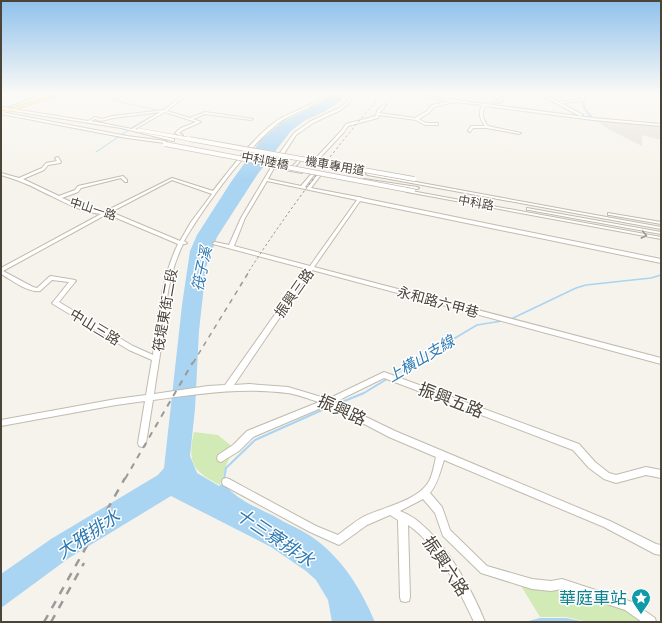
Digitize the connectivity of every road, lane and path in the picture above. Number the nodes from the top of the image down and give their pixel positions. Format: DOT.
graph roads {
  1 [pos="63,122"];
  2 [pos="69,122"];
  3 [pos="88,122"];
  4 [pos="145,122"];
  5 [pos="199,122"];
  6 [pos="278,122"];
  7 [pos="312,122"];
  8 [pos="358,122"];
  9 [pos="422,122"];
  10 [pos="484,122"];
  11 [pos="632,122"];
  12 [pos="437,124"];
  13 [pos="661,125"];
  14 [pos="487,127"];
  15 [pos="133,129"];
  16 [pos="139,130"];
  17 [pos="470,131"];
  18 [pos="520,133"];
  19 [pos="124,134"];
  20 [pos="182,134"];
  21 [pos="173,140"];
  22 [pos="165,143"];
  23 [pos="56,158"];
  24 [pos="301,158"];
  25 [pos="315,161"];
  26 [pos="273,167"];
  27 [pos="291,170"];
  28 [pos="1,174"];
  29 [pos="313,174"];
  30 [pos="368,174"];
  31 [pos="319,175"];
  32 [pos="20,179"];
  33 [pos="414,179"];
  34 [pos="267,180"];
  35 [pos="366,180"];
  36 [pos="126,181"];
  37 [pos="303,186"];
  38 [pos="309,188"];
  39 [pos="413,191"];
  40 [pos="214,193"];
  41 [pos="60,197"];
  42 [pos="360,198"];
  43 [pos="494,200"];
  44 [pos="106,213"];
  45 [pos="661,223"];
  46 [pos="661,228"];
  47 [pos="661,232"];
  48 [pos="661,238"];
  49 [pos="215,242"];
  50 [pos="184,243"];
  51 [pos="231,247"];
  52 [pos="661,261"];
  53 [pos="311,269"];
  54 [pos="1,271"];
  55 [pos="156,359"];
  56 [pos="661,361"];
  57 [pos="228,387"];
  58 [pos="151,397"];
  59 [pos="328,402"];
  60 [pos="1,423"];
  61 [pos="142,443"];
  62 [pos="441,455"];
  63 [pos="221,458"];
  64 [pos="661,474"];
  65 [pos="226,482"];
  66 [pos="424,493"];
  67 [pos="392,511"];
  68 [pos="403,518"];
  69 [pos="661,550"];
  70 [pos="405,597"];
  71 [pos="480,622"];
  72 [pos="651,622"];
  1 -- 19 [label="street"];
  2 -- 19 [label="street"];
  3 -- 21 [label="street"];
  4 -- 15 [label="street"];
  5 -- 20 [label="street"];
  6 -- 40 [label="street, 筏堤東街二段"];
  7 -- 26 [label="street"];
  8 -- 25 [label="street"];
  9 -- 12 [label="street"];
  10 -- 14 [label="street"];
  11 -- 13 [label="street"];
  14 -- 17 [label="street"];
  14 -- 18 [label="street"];
  16 -- 33 [label="street, 機車專用道, bridge"];
  19 -- 21 [label="street"];
  19 -- 22 [label="street"];
  21 -- 30 [label="street, 中科陸橋"];
  22 -- 35 [label="street, 中科陸橋, bridge"];
  22 -- 39 [label="street, 機車專用道, bridge"];
  23 -- 32 [label="street"];
  24 -- 27 [label="street"];
  26 -- 27 [label="street, 中科路"];
  26 -- 34 [label="street"];
  27 -- 29 [label="street, 中科路"];
  28 -- 32 [label="street, 中山一路"];
  29 -- 31 [label="street, 中科路"];
  29 -- 37 [label="street"];
  30 -- 33 [label="street"];
  30 -- 43 [label="street, 中科路"];
  31 -- 38 [label="street"];
  31 -- 39 [label="street, 中科路"];
  32 -- 41 [label="street, 中山一路"];
  33 -- 43 [label="street, 中科路"];
  34 -- 37 [label="street"];
  34 -- 51 [label="street"];
  35 -- 39 [label="street"];
  35 -- 43 [label="street, 中科路"];
  36 -- 41 [label="street"];
  37 -- 38 [label="street"];
  38 -- 42 [label="street"];
  39 -- 43 [label="street, 中科路"];
  40 -- 44 [label="street"];
  40 -- 50 [label="street, 筏堤東街二段"];
  41 -- 44 [label="street, 中山一路"];
  42 -- 52 [label="street"];
  42 -- 53 [label="street, 振興三路"];
  43 -- 45 [label="street, 中科路"];
  43 -- 46 [label="street, 中科路"];
  43 -- 47 [label="street, 中科路"];
  43 -- 48 [label="street, 中科路, one-way"];
  44 -- 50 [label="street, 中山一路"];
  44 -- 54 [label="street"];
  49 -- 51 [label="street, 永和路六甲巷"];
  50 -- 55 [label="street, 筏堤東街二段"];
  51 -- 53 [label="street, 永和路六甲巷"];
  53 -- 56 [label="street, 永和路六甲巷"];
  53 -- 57 [label="street, 振興三路"];
  54 -- 55 [label="street, 中山三路"];
  55 -- 58 [label="street"];
  57 -- 58 [label="street, 振興路"];
  57 -- 59 [label="street, 振興路"];
  58 -- 60 [label="street, 振興路"];
  58 -- 61 [label="street"];
  59 -- 62 [label="street, 振興路"];
  59 -- 63 [label="street, 振興五路"];
  59 -- 64 [label="street, 振興五路"];
  62 -- 66 [label="street"];
  62 -- 69 [label="street, 振興路"];
  65 -- 67 [label="street"];
  66 -- 67 [label="street"];
  66 -- 72 [label="street, 振興六路"];
  67 -- 68 [label="street, 振興六路"];
  68 -- 70 [label="street, 振興六路"];
  68 -- 71 [label="street, 振興六路"];
}
